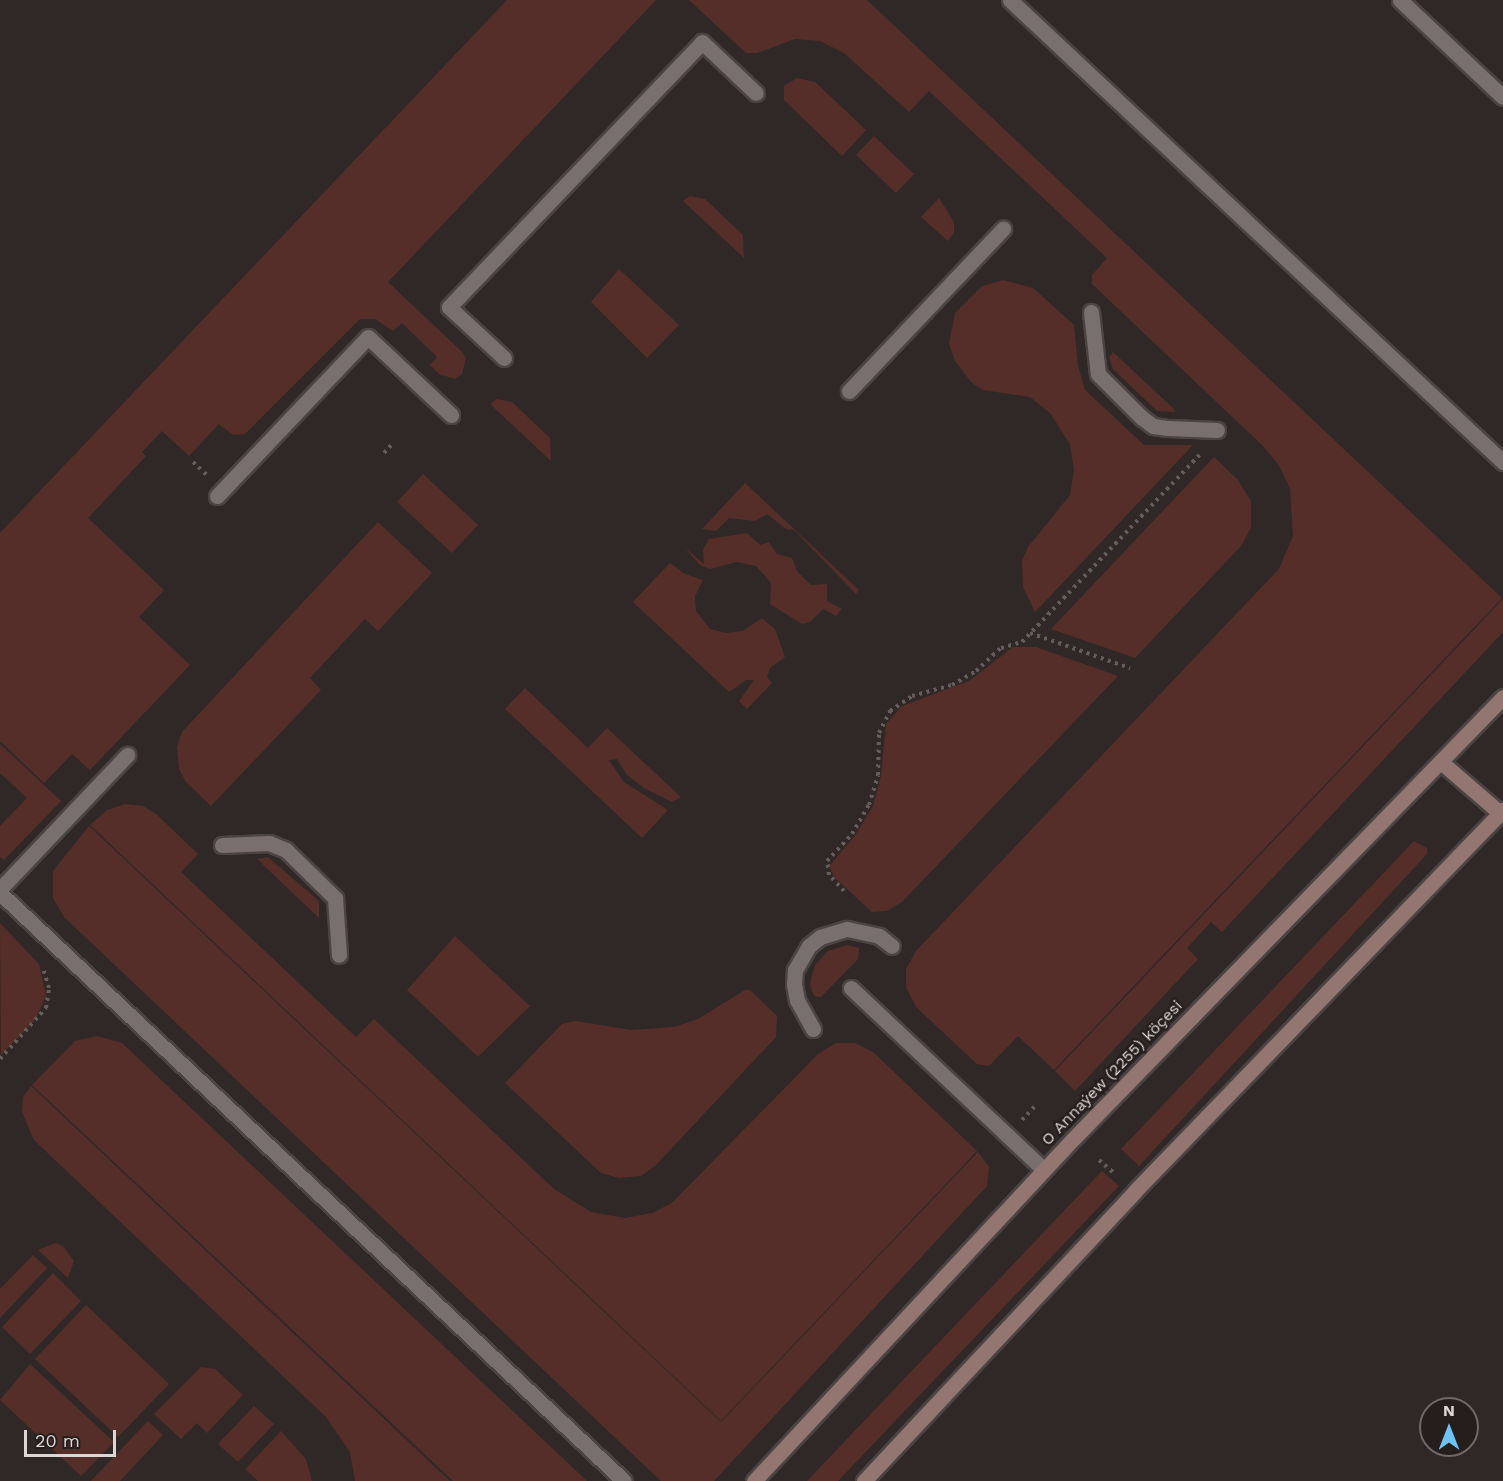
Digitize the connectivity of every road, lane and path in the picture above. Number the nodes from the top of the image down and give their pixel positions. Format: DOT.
graph roads {
  1 [pos="1010,0"];
  2 [pos="1400,0"];
  3 [pos="756,93"];
  4 [pos="1503,97"];
  5 [pos="1003,229"];
  6 [pos="1091,312"];
  7 [pos="504,358"];
  8 [pos="849,391"];
  9 [pos="451,415"];
  10 [pos="1217,430"];
  11 [pos="392,444"];
  12 [pos="1208,447"];
  13 [pos="384,453"];
  14 [pos="1503,462"];
  15 [pos="218,496"];
  16 [pos="1030,633"];
  17 [pos="1130,668"];
  18 [pos="1503,697"];
  19 [pos="127,755"];
  20 [pos="1441,762"];
  21 [pos="1502,812"];
  22 [pos="222,845"];
  23 [pos="0,891"];
  24 [pos="844,891"];
  25 [pos="892,945"];
  26 [pos="339,955"];
  27 [pos="41,963"];
  28 [pos="851,988"];
  29 [pos="813,1029"];
  30 [pos="0,1059"];
  31 [pos="1036,1105"];
  32 [pos="1025,1116"];
  33 [pos="1100,1160"];
  34 [pos="1044,1170"];
  35 [pos="1114,1173"];
  36 [pos="624,1481"];
  37 [pos="754,1481"];
  38 [pos="864,1481"];
  1 -- 14 [label="lane"];
  2 -- 4 [label="lane"];
  3 -- 7 [label="lane"];
  5 -- 8 [label="lane"];
  6 -- 10 [label="lane"];
  9 -- 15 [label="lane"];
  11 -- 13 [label="path"];
  12 -- 16 [label="path"];
  16 -- 17 [label="path"];
  16 -- 24 [label="path"];
  18 -- 20 [label="main road, O Annaýew (2255) köçesi"];
  19 -- 23 [label="lane"];
  20 -- 21 [label="main road"];
  20 -- 34 [label="main road, O Annaýew (2255) köçesi"];
  21 -- 38 [label="main road"];
  22 -- 26 [label="lane"];
  23 -- 36 [label="lane"];
  25 -- 29 [label="lane"];
  27 -- 30 [label="path"];
  28 -- 34 [label="lane"];
  31 -- 32 [label="path"];
  33 -- 35 [label="path"];
  34 -- 37 [label="main road, O Annaýew (2255) köçesi"];
}
